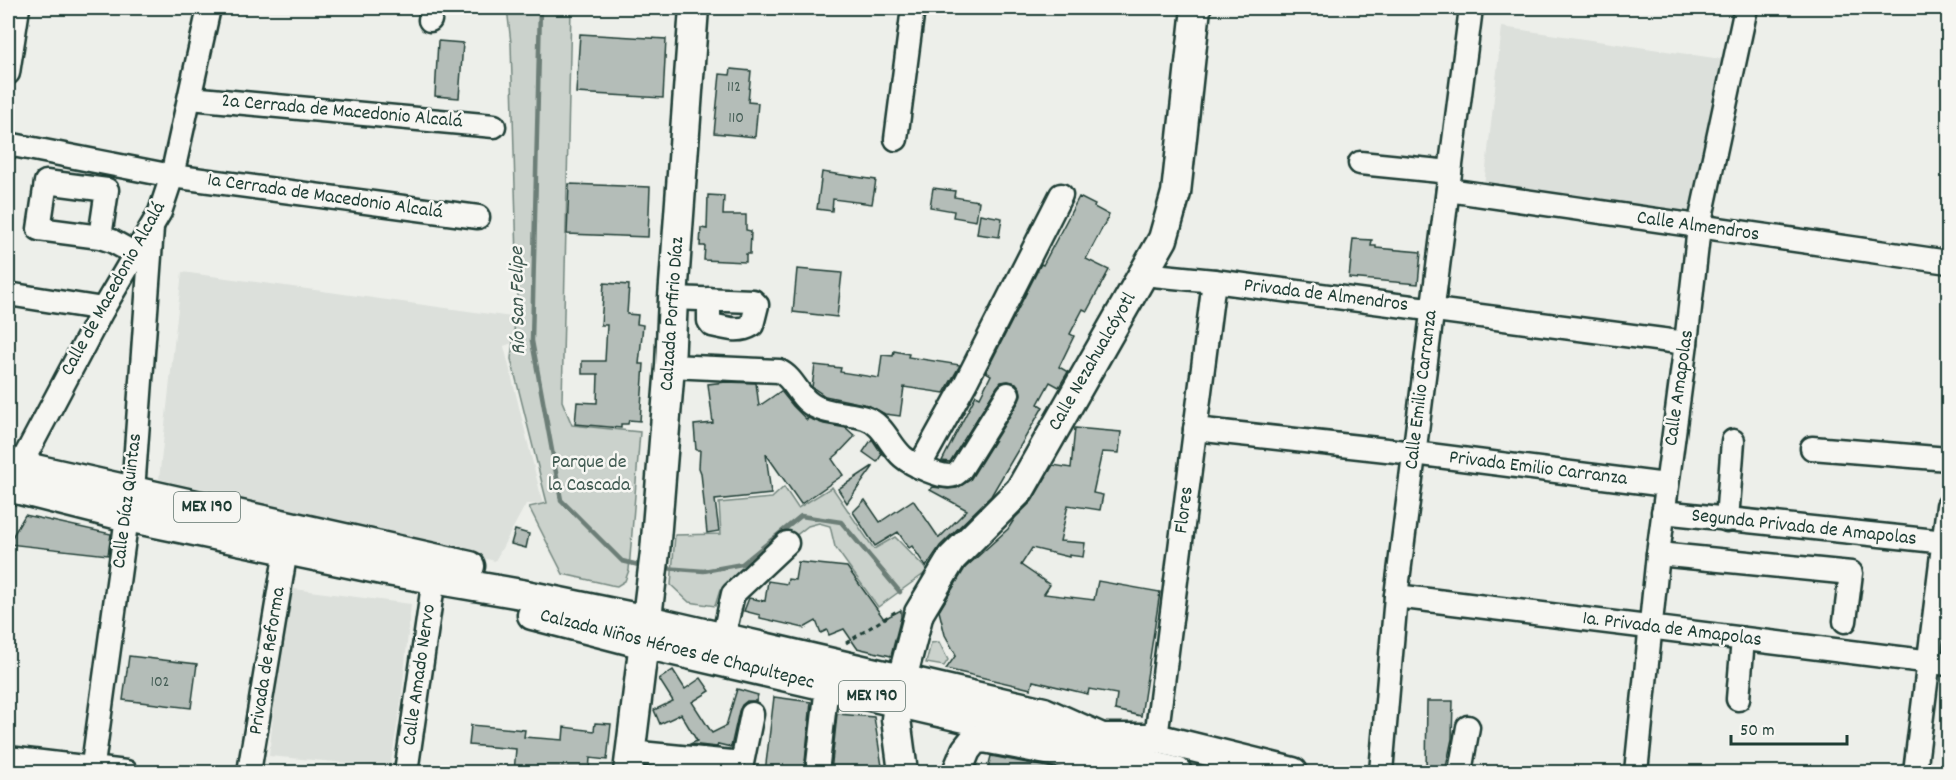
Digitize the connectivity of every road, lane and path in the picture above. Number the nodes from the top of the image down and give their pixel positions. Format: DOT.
graph roads {
  1 [pos="18,8"];
  2 [pos="210,8"];
  3 [pos="694,8"];
  4 [pos="913,8"];
  5 [pos="1196,8"];
  6 [pos="1471,8"];
  7 [pos="1746,8"];
  8 [pos="8,73"];
  9 [pos="190,98"];
  10 [pos="494,126"];
  11 [pos="896,139"];
  12 [pos="8,144"];
  13 [pos="1360,163"];
  14 [pos="138,169"];
  15 [pos="172,176"];
  16 [pos="1449,181"];
  17 [pos="1061,195"];
  18 [pos="477,218"];
  19 [pos="156,220"];
  20 [pos="1699,227"];
  21 [pos="100,237"];
  22 [pos="142,258"];
  23 [pos="1948,262"];
  24 [pos="1143,274"];
  25 [pos="1214,281"];
  26 [pos="8,294"];
  27 [pos="673,298"];
  28 [pos="709,299"];
  29 [pos="103,309"];
  30 [pos="1432,310"];
  31 [pos="1686,343"];
  32 [pos="670,366"];
  33 [pos="1008,394"];
  34 [pos="1195,429"];
  35 [pos="1733,441"];
  36 [pos="1812,447"];
  37 [pos="1414,453"];
  38 [pos="1948,459"];
  39 [pos="919,467"];
  40 [pos="10,478"];
  41 [pos="1666,485"];
  42 [pos="130,504"];
  43 [pos="1948,506"];
  44 [pos="1663,512"];
  45 [pos="1727,520"];
  46 [pos="787,543"];
  47 [pos="1945,543"];
  48 [pos="286,550"];
  49 [pos="406,551"];
  50 [pos="1658,554"];
  51 [pos="434,578"];
  52 [pos="651,583"];
  53 [pos="1396,596"];
  54 [pos="904,606"];
  55 [pos="1845,621"];
  56 [pos="1650,627"];
  57 [pos="645,632"];
  58 [pos="723,638"];
  59 [pos="1743,639"];
  60 [pos="1939,663"];
  61 [pos="823,673"];
  62 [pos="900,691"];
  63 [pos="1738,699"];
  64 [pos="752,714"];
  65 [pos="1468,727"];
  66 [pos="1156,738"];
  67 [pos="8,758"];
  68 [pos="1111,758"];
  69 [pos="629,762"];
  70 [pos="1247,767"];
  71 [pos="92,771"];
  72 [pos="1168,771"];
  73 [pos="126,772"];
  74 [pos="249,772"];
  75 [pos="406,772"];
  76 [pos="817,772"];
  77 [pos="903,772"];
  78 [pos="957,772"];
  79 [pos="1293,772"];
  80 [pos="1381,772"];
  81 [pos="1460,772"];
  82 [pos="1636,772"];
  83 [pos="1915,772"];
  1 -- 8 [label="street"];
  2 -- 9 [label="street, Calle de Macedonio Alcalá"];
  3 -- 27 [label="main road, Calzada Porfirio Díaz"];
  4 -- 11 [label="street"];
  5 -- 24 [label="main road, Calle Nezahualcóyotl"];
  6 -- 16 [label="street, Calle Emilio Carranza"];
  7 -- 20 [label="street, Calle Amapolas"];
  9 -- 10 [label="street, 2a Cerrada de Macedonio Alcalá"];
  9 -- 15 [label="street, Calle de Macedonio Alcalá"];
  12 -- 14 [label="street, 1a Cerrada de Macedonio Alcalá"];
  13 -- 16 [label="street, Calle Almendros"];
  14 -- 15 [label="street, 1a Cerrada de Macedonio Alcalá"];
  14 -- 19 [label="street"];
  15 -- 18 [label="street, 1a Cerrada de Macedonio Alcalá"];
  15 -- 19 [label="street, Calle de Macedonio Alcalá"];
  16 -- 20 [label="street, Calle Almendros"];
  16 -- 30 [label="street, Calle Emilio Carranza"];
  17 -- 39 [label="street"];
  19 -- 22 [label="street, Calle de Macedonio Alcalá"];
  20 -- 23 [label="street, Calle Almendros"];
  20 -- 31 [label="street, Calle Amapolas"];
  21 -- 22 [label="street"];
  22 -- 29 [label="street, Calle de Macedonio Alcalá"];
  22 -- 42 [label="street, Calle Díaz Quintas"];
  24 -- 25 [label="street, Privada de Almendros"];
  24 -- 62 [label="main road, Calle Nezahualcóyotl"];
  25 -- 30 [label="street, Privada de Almendros"];
  25 -- 34 [label="street, Flores"];
  26 -- 29 [label="street"];
  27 -- 28 [label="street"];
  27 -- 32 [label="main road, Calzada Porfirio Díaz"];
  29 -- 40 [label="street, Calle de Macedonio Alcalá"];
  30 -- 31 [label="street, Privada de Almendros"];
  30 -- 37 [label="street, Calle Emilio Carranza"];
  31 -- 41 [label="street, Calle Amapolas"];
  32 -- 39 [label="street"];
  32 -- 52 [label="main road, Calzada Porfirio Díaz"];
  33 -- 39 [label="street"];
  34 -- 37 [label="street, Privada Emilio Carranza"];
  34 -- 66 [label="street, Flores"];
  35 -- 45 [label="street"];
  36 -- 38 [label="street"];
  37 -- 41 [label="street, Privada Emilio Carranza"];
  37 -- 53 [label="street, Calle Emilio Carranza"];
  40 -- 42 [label="main road, Calzada Niños Héroes de Chapultepec / MEX 190"];
  41 -- 44 [label="street, Calle Amapolas"];
  42 -- 48 [label="main road, Calzada Niños Héroes de Chapultepec / MEX 190"];
  42 -- 49 [label="main road, Calzada Niños Héroes de Chapultepec / MEX 190"];
  42 -- 71 [label="street, Calle Díaz Quintas"];
  43 -- 47 [label="street"];
  44 -- 45 [label="street, Segunda Privada de Amapolas"];
  44 -- 50 [label="street, Calle Amapolas"];
  45 -- 47 [label="street, Segunda Privada de Amapolas"];
  46 -- 58 [label="street"];
  47 -- 60 [label="street"];
  48 -- 51 [label="main road, Calzada Niños Héroes de Chapultepec / MEX 190"];
  48 -- 74 [label="street, Privada de Reforma"];
  49 -- 51 [label="main road"];
  49 -- 52 [label="main road, Calzada Niños Héroes de Chapultepec"];
  50 -- 55 [label="street"];
  50 -- 56 [label="street, Calle Amapolas"];
  51 -- 57 [label="main road, Calzada Niños Héroes de Chapultepec / MEX 190"];
  51 -- 75 [label="street, Calle Amado Nervo"];
  52 -- 57 [label="main road, Calzada Porfirio Díaz"];
  53 -- 56 [label="street, 1a. Privada de Amapolas"];
  53 -- 80 [label="street, Calle Emilio Carranza"];
  54 -- 61 [label="path"];
  56 -- 59 [label="street, 1a. Privada de Amapolas"];
  56 -- 82 [label="street, Calle Amapolas"];
  57 -- 58 [label="main road, Calzada Niños Héroes de Chapultepec / MEX 190"];
  57 -- 61 [label="main road, Calzada Niños Héroes de Chapultepec / MEX 190"];
  57 -- 69 [label="main road, Calzada Porfirio Díaz"];
  58 -- 61 [label="main road, Calzada Niños Héroes de Chapultepec / MEX 190"];
  59 -- 60 [label="street, 1a. Privada de Amapolas"];
  59 -- 63 [label="street"];
  60 -- 83 [label="street"];
  61 -- 62 [label="main road, Calzada Niños Héroes de Chapultepec / MEX 190"];
  61 -- 76 [label="street"];
  62 -- 68 [label="main road, Calzada Niños Héroes de Chapultepec / MEX 190"];
  62 -- 77 [label="main road, Calle Nezahualcóyotl"];
  64 -- 69 [label="street"];
  65 -- 81 [label="street"];
  66 -- 68 [label="main road, Calzada Niños Héroes de Chapultepec / MEX 190"];
  66 -- 70 [label="main road, Calzada Niños Héroes de Chapultepec / MEX 190"];
  67 -- 71 [label="street"];
  68 -- 72 [label="main road"];
  68 -- 78 [label="main road"];
  70 -- 79 [label="main road, Calzada Niños Héroes de Chapultepec / MEX 190"];
  71 -- 73 [label="street"];
}
